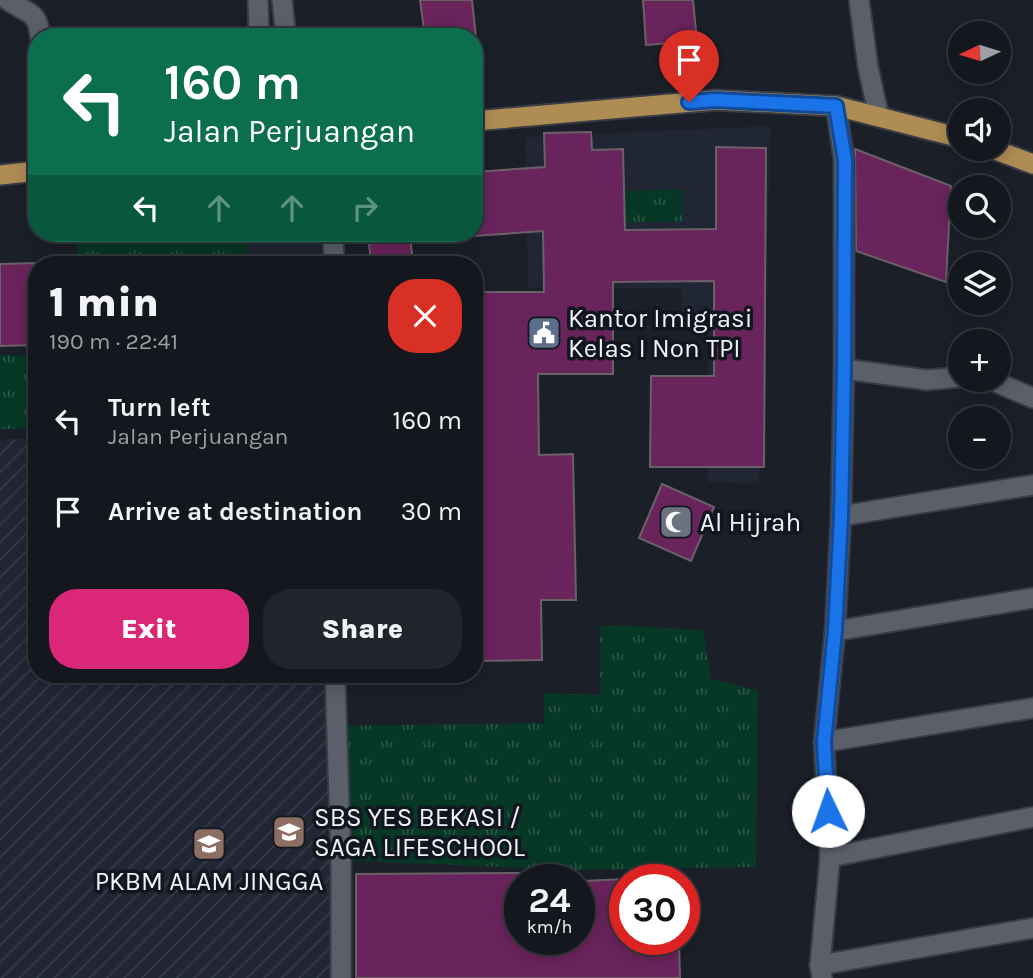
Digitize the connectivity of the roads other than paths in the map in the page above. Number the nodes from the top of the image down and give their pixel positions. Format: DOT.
graph roads {
  1 [pos="8,0"];
  2 [pos="258,0"];
  3 [pos="282,0"];
  4 [pos="859,0"];
  5 [pos="39,28"];
  6 [pos="259,28"];
  7 [pos="285,28"];
  8 [pos="836,106"];
  9 [pos="879,117"];
  10 [pos="483,120"];
  11 [pos="948,135"];
  12 [pos="1011,156"];
  13 [pos="1033,164"];
  14 [pos="28,172"];
  15 [pos="0,175"];
  16 [pos="844,369"];
  17 [pos="948,378"];
  18 [pos="1011,387"];
  19 [pos="1033,398"];
  20 [pos="1033,485"];
  21 [pos="841,516"];
  22 [pos="1033,598"];
  23 [pos="835,631"];
  24 [pos="335,683"];
  25 [pos="1033,708"];
  26 [pos="824,742"];
  27 [pos="1033,817"];
  28 [pos="830,857"];
  29 [pos="1033,928"];
  30 [pos="821,971"];
  31 [pos="341,978"];
  1 -- 5 [label="street"];
  2 -- 6 [label="street"];
  3 -- 7 [label="street"];
  4 -- 9 [label="street"];
  8 -- 9 [label="main road"];
  8 -- 10 [label="main road"];
  8 -- 16 [label="street"];
  9 -- 11 [label="main road"];
  12 -- 13 [label="main road"];
  14 -- 15 [label="main road"];
  16 -- 17 [label="street"];
  16 -- 21 [label="street"];
  18 -- 19 [label="street"];
  20 -- 21 [label="street"];
  21 -- 23 [label="street"];
  22 -- 23 [label="street"];
  23 -- 26 [label="street"];
  24 -- 31 [label="street"];
  25 -- 26 [label="street"];
  26 -- 28 [label="street"];
  27 -- 28 [label="street"];
  28 -- 30 [label="street"];
  29 -- 30 [label="street"];
}
